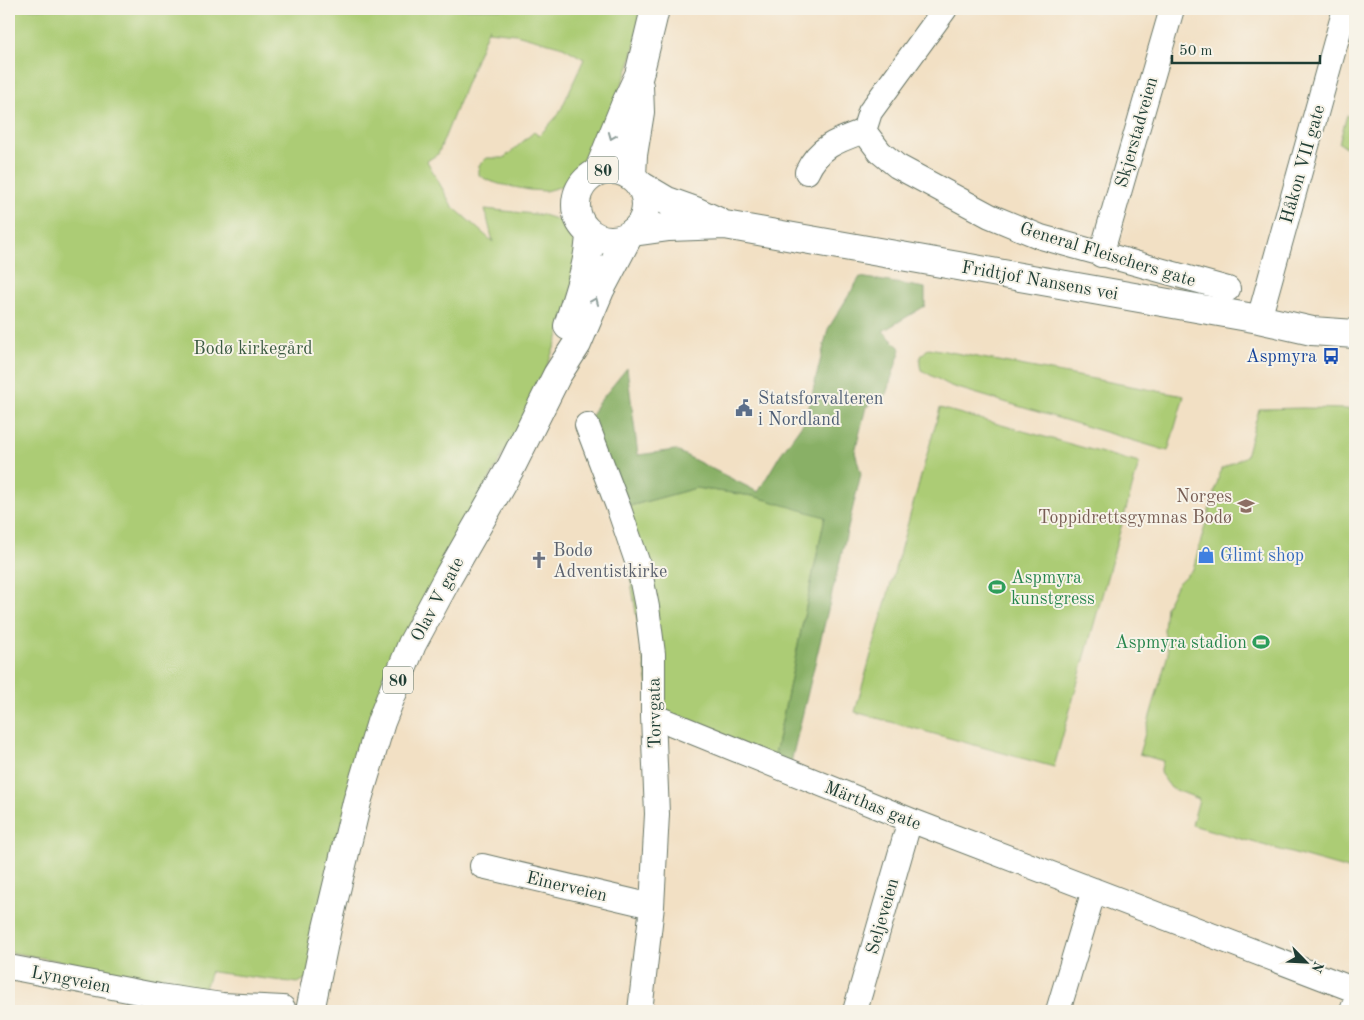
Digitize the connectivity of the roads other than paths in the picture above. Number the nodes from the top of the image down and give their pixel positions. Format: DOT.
graph roads {
  1 [pos="655,9"];
  2 [pos="945,9"];
  3 [pos="1172,9"];
  4 [pos="1345,9"];
  5 [pos="639,75"];
  6 [pos="864,131"];
  7 [pos="598,172"];
  8 [pos="807,172"];
  9 [pos="636,180"];
  10 [pos="725,225"];
  11 [pos="590,233"];
  12 [pos="631,234"];
  13 [pos="1101,255"];
  14 [pos="1228,289"];
  15 [pos="1259,319"];
  16 [pos="1355,334"];
  17 [pos="557,375"];
  18 [pos="587,425"];
  19 [pos="653,716"];
  20 [pos="910,820"];
  21 [pos="482,866"];
  22 [pos="1094,890"];
  23 [pos="652,906"];
  24 [pos="9,967"];
  25 [pos="1355,990"];
  26 [pos="1355,1003"];
  27 [pos="283,1008"];
  28 [pos="310,1011"];
  29 [pos="640,1011"];
  30 [pos="854,1011"];
  31 [pos="1058,1011"];
  32 [pos="1352,1011"];
  1 -- 5 [label="main road, Olav V gate / 80"];
  2 -- 6 [label="street"];
  3 -- 13 [label="street, Skjerstadveien"];
  4 -- 15 [label="street, Håkon VII gate"];
  5 -- 7 [label="main road, Olav V gate / 80, one-way"];
  5 -- 9 [label="main road, Olav V gate / 80"];
  6 -- 8 [label="street"];
  6 -- 13 [label="street, General Fleischers gate"];
  7 -- 9 [label="main road, 80"];
  7 -- 11 [label="main road, Olav V gate / 80"];
  9 -- 10 [label="main road, Fridtjof Nansens vei"];
  9 -- 12 [label="main road, Olav V gate / 80"];
  10 -- 12 [label="main road, Fridtjof Nansens vei"];
  10 -- 15 [label="main road, Fridtjof Nansens vei"];
  11 -- 12 [label="main road"];
  11 -- 17 [label="main road, Olav V gate / 80"];
  17 -- 12 [label="main road, Olav V gate / 80, one-way"];
  13 -- 14 [label="street, General Fleischers gate"];
  15 -- 16 [label="main road, Fridtjof Nansens vei"];
  17 -- 28 [label="main road, Olav V gate / 80"];
  18 -- 19 [label="street, Torvgata"];
  19 -- 20 [label="street, Märthas gate"];
  19 -- 23 [label="street, Torvgata"];
  20 -- 22 [label="street, Märthas gate"];
  20 -- 30 [label="street, Seljeveien"];
  21 -- 23 [label="street, Einerveien"];
  22 -- 25 [label="street, Märthas gate"];
  22 -- 31 [label="street"];
  23 -- 29 [label="street, Torvgata"];
  24 -- 27 [label="street, Lyngveien"];
  26 -- 32 [label="street"];
}
